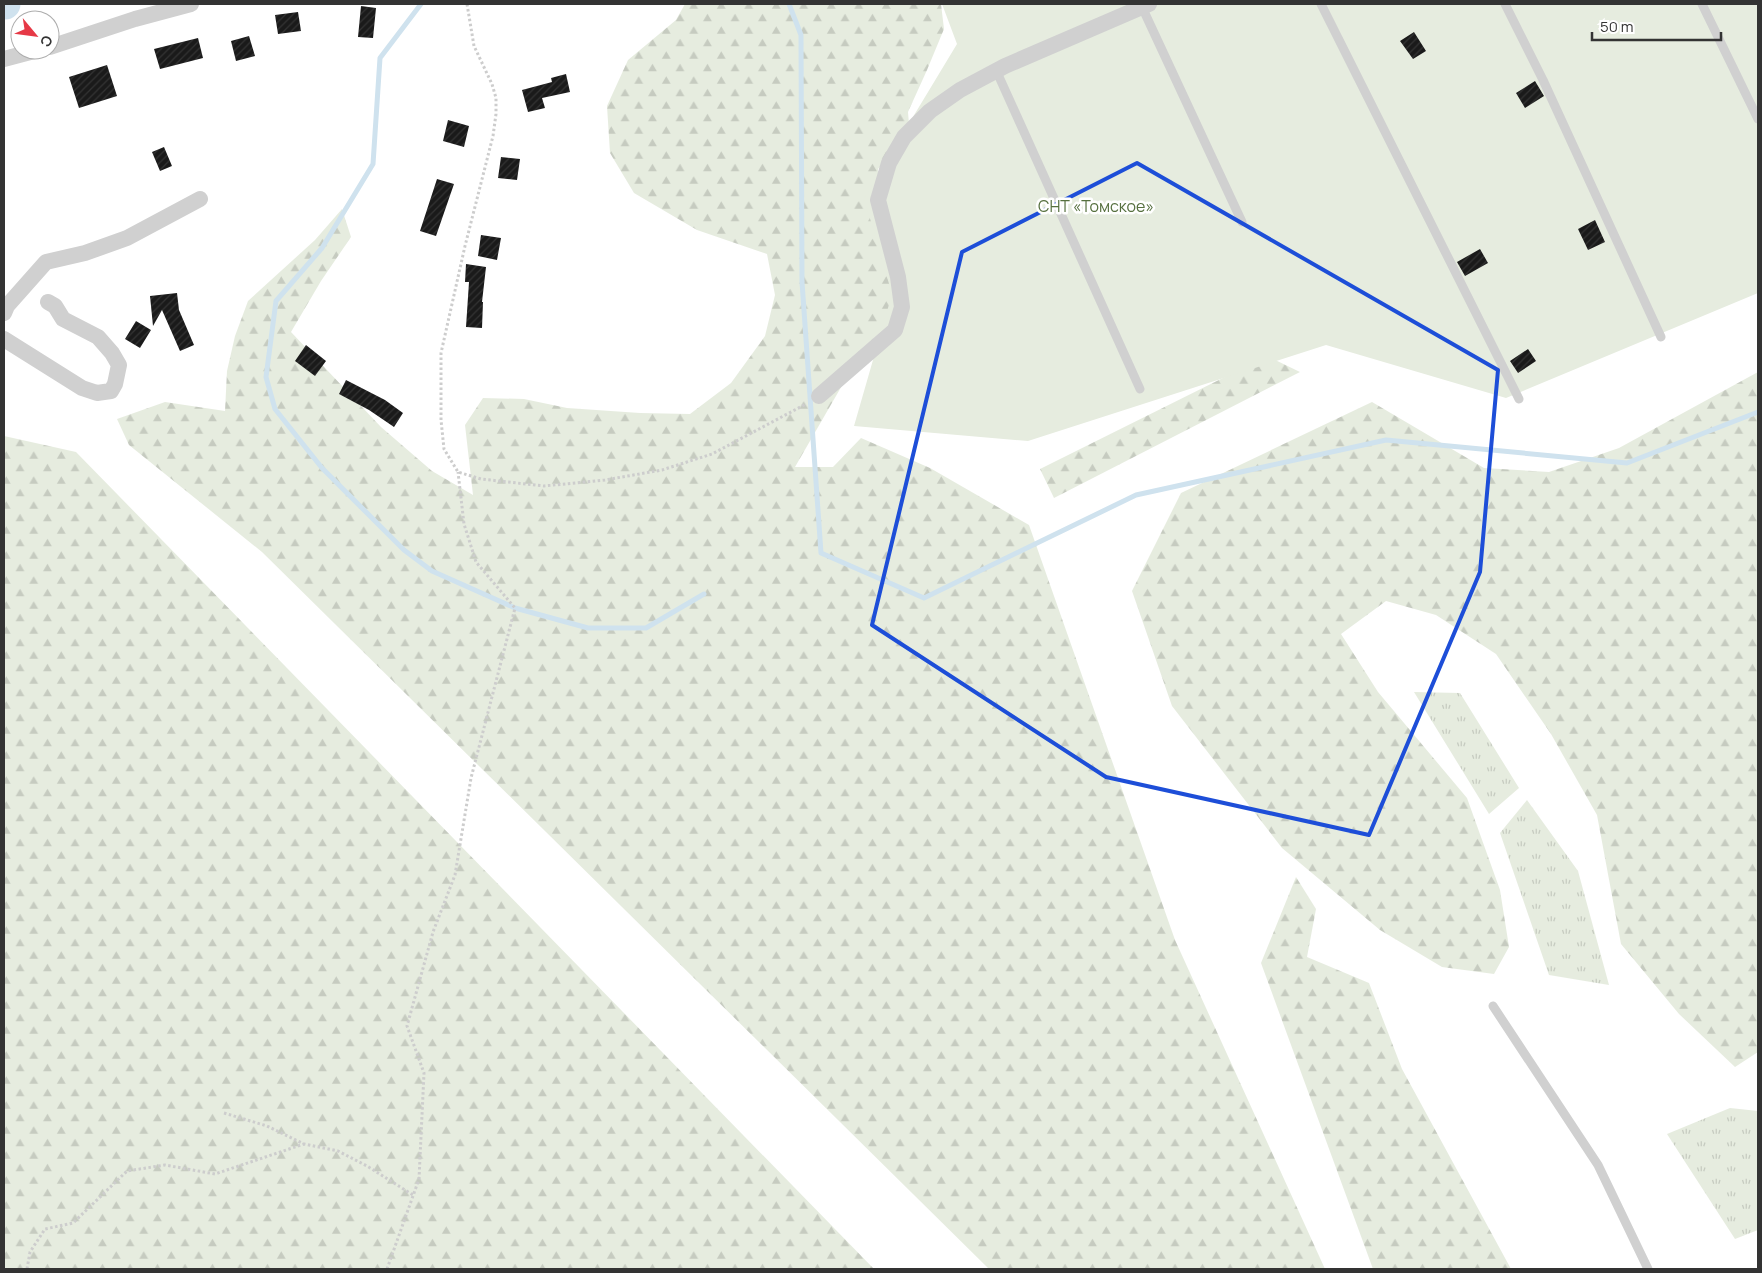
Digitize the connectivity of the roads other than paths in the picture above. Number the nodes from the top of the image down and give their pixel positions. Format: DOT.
graph roads {
  1 [pos="191,4"];
  2 [pos="1322,4"];
  3 [pos="1505,4"];
  4 [pos="1702,4"];
  5 [pos="1146,5"];
  6 [pos="60,44"];
  7 [pos="996,70"];
  8 [pos="1758,119"];
  9 [pos="200,199"];
  10 [pos="1242,222"];
  11 [pos="48,302"];
  12 [pos="4,313"];
  13 [pos="1661,336"];
  14 [pos="4,339"];
  15 [pos="1140,389"];
  16 [pos="819,396"];
  17 [pos="1519,399"];
  18 [pos="1493,1006"];
  19 [pos="1648,1269"];
  1 -- 6 [label="street"];
  2 -- 17 [label="lane"];
  3 -- 13 [label="lane"];
  4 -- 8 [label="lane"];
  5 -- 7 [label="street"];
  5 -- 10 [label="lane"];
  7 -- 15 [label="lane"];
  7 -- 16 [label="street"];
  9 -- 12 [label="street"];
  11 -- 14 [label="street"];
  18 -- 19 [label="lane"];
}
